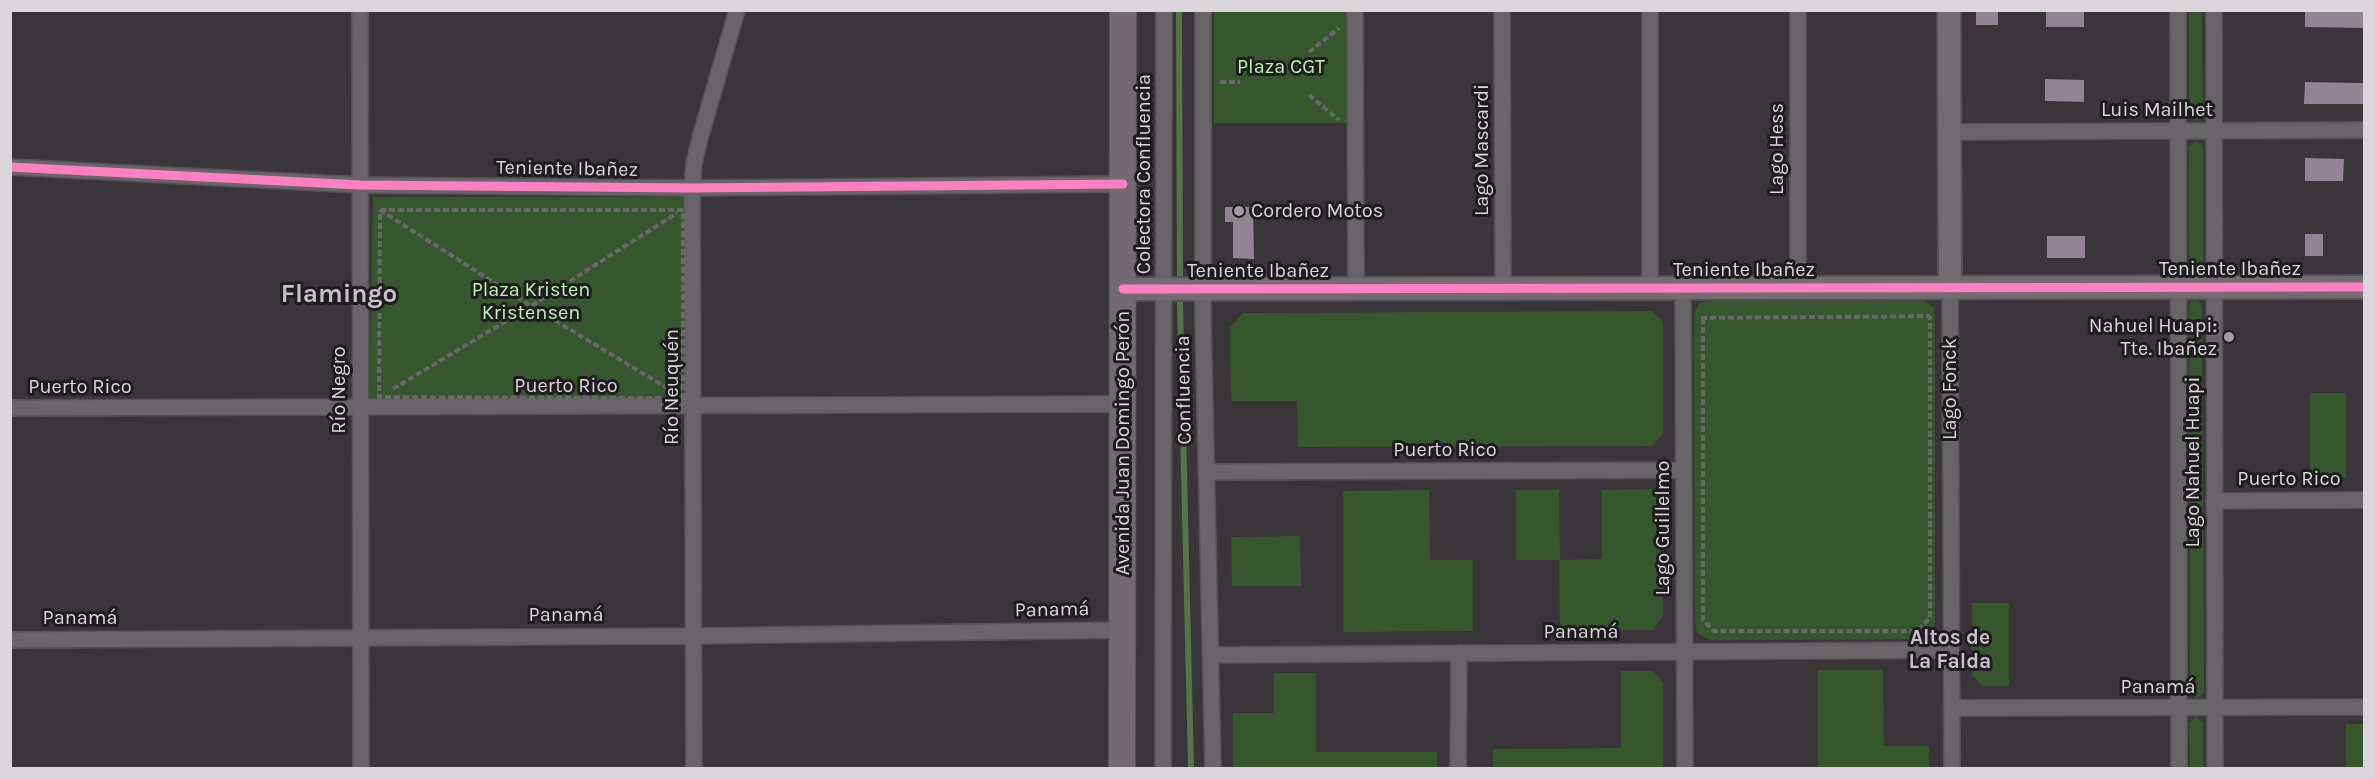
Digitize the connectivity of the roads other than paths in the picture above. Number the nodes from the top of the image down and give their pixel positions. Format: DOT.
graph roads {
  1 [pos="360,10"];
  2 [pos="737,10"];
  3 [pos="1123,10"];
  4 [pos="1164,10"];
  5 [pos="1203,10"];
  6 [pos="1355,10"];
  7 [pos="1503,10"];
  8 [pos="1650,10"];
  9 [pos="1798,10"];
  10 [pos="1949,10"];
  11 [pos="2178,10"];
  12 [pos="2214,10"];
  13 [pos="2364,130"];
  14 [pos="2178,131"];
  15 [pos="2214,131"];
  16 [pos="1949,132"];
  17 [pos="10,167"];
  18 [pos="1123,184"];
  19 [pos="360,185"];
  20 [pos="692,188"];
  21 [pos="2179,287"];
  22 [pos="2214,287"];
  23 [pos="2364,287"];
  24 [pos="1683,288"];
  25 [pos="1798,288"];
  26 [pos="1950,288"];
  27 [pos="1124,289"];
  28 [pos="1356,289"];
  29 [pos="1503,289"];
  30 [pos="1650,289"];
  31 [pos="1165,290"];
  32 [pos="1203,290"];
  33 [pos="688,402"];
  34 [pos="1121,404"];
  35 [pos="10,408"];
  36 [pos="360,408"];
  37 [pos="1684,471"];
  38 [pos="1206,472"];
  39 [pos="2364,500"];
  40 [pos="2214,501"];
  41 [pos="1122,630"];
  42 [pos="694,636"];
  43 [pos="361,638"];
  44 [pos="10,639"];
  45 [pos="1952,650"];
  46 [pos="1684,652"];
  47 [pos="1459,653"];
  48 [pos="1210,655"];
  49 [pos="2364,707"];
  50 [pos="1952,708"];
  51 [pos="2179,708"];
  52 [pos="2215,708"];
  53 [pos="361,768"];
  54 [pos="694,768"];
  55 [pos="1122,768"];
  56 [pos="1162,768"];
  57 [pos="1213,768"];
  58 [pos="1458,768"];
  59 [pos="1684,768"];
  60 [pos="1952,768"];
  61 [pos="2179,768"];
  62 [pos="2215,768"];
  1 -- 19 [label="street, Río Negro"];
  2 -- 20 [label="street, Río Neuquén"];
  3 -- 18 [label="main road, Avenida Juan Domingo Perón"];
  4 -- 31 [label="street, Colectora Confluencia"];
  5 -- 32 [label="street, Confluencia"];
  6 -- 28 [label="street"];
  7 -- 29 [label="street, Lago Mascardi"];
  8 -- 30 [label="street"];
  9 -- 25 [label="street, Lago Hess"];
  10 -- 16 [label="street, Lago Fonck"];
  11 -- 14 [label="street, Lago Nahuel Huapi"];
  12 -- 15 [label="street, Lago Nahuel Huapi"];
  13 -- 15 [label="street, Luis Mailhet"];
  14 -- 15 [label="street, Luis Mailhet"];
  14 -- 16 [label="street, Luis Mailhet"];
  14 -- 21 [label="street, Lago Nahuel Huapi"];
  15 -- 22 [label="street, Lago Nahuel Huapi"];
  16 -- 26 [label="street, Lago Fonck"];
  17 -- 19 [label="street, Teniente Ibañez"];
  18 -- 20 [label="street, Teniente Ibañez"];
  18 -- 27 [label="main road, Avenida Juan Domingo Perón"];
  19 -- 20 [label="street, Teniente Ibañez"];
  19 -- 36 [label="street, Río Negro"];
  20 -- 33 [label="street, Río Neuquén"];
  21 -- 22 [label="street, Teniente Ibañez"];
  21 -- 26 [label="street, Teniente Ibañez"];
  21 -- 51 [label="street, Lago Nahuel Huapi"];
  22 -- 23 [label="street, Teniente Ibañez"];
  22 -- 40 [label="street, Lago Nahuel Huapi"];
  24 -- 25 [label="street, Teniente Ibañez"];
  24 -- 30 [label="street, Teniente Ibañez"];
  24 -- 37 [label="street, Lago Guillelmo"];
  25 -- 26 [label="street, Teniente Ibañez"];
  26 -- 45 [label="street, Lago Fonck"];
  27 -- 31 [label="street, Teniente Ibañez"];
  27 -- 34 [label="main road, Avenida Juan Domingo Perón"];
  28 -- 29 [label="street, Teniente Ibañez"];
  28 -- 32 [label="street, Teniente Ibañez"];
  29 -- 30 [label="street, Teniente Ibañez"];
  31 -- 32 [label="street, Teniente Ibañez"];
  31 -- 56 [label="street, Colectora Confluencia"];
  32 -- 38 [label="street, Confluencia"];
  33 -- 34 [label="street, Puerto Rico"];
  33 -- 36 [label="street, Puerto Rico"];
  33 -- 42 [label="street, Río Neuquén"];
  34 -- 41 [label="main road, Avenida Juan Domingo Perón"];
  35 -- 36 [label="street, Puerto Rico"];
  36 -- 43 [label="street, Río Negro"];
  37 -- 38 [label="street, Puerto Rico"];
  37 -- 46 [label="street, Lago Guillelmo"];
  38 -- 48 [label="street, Confluencia"];
  39 -- 40 [label="street, Puerto Rico"];
  40 -- 52 [label="street, Lago Nahuel Huapi"];
  41 -- 42 [label="street, Panamá"];
  41 -- 55 [label="main road, Avenida Juan Domingo Perón"];
  42 -- 43 [label="street, Panamá"];
  42 -- 54 [label="street, Río Neuquén"];
  43 -- 44 [label="street, Panamá"];
  43 -- 53 [label="street, Río Negro"];
  45 -- 46 [label="street, Panamá"];
  45 -- 50 [label="street, Lago Fonck"];
  46 -- 47 [label="street, Panamá"];
  46 -- 59 [label="street, Lago Guillelmo"];
  47 -- 48 [label="street, Panamá"];
  47 -- 58 [label="street"];
  48 -- 57 [label="street, Confluencia"];
  49 -- 52 [label="street, Panamá"];
  50 -- 51 [label="street, Panamá"];
  50 -- 60 [label="street, Lago Fonck"];
  51 -- 52 [label="street, Panamá"];
  51 -- 61 [label="street, Lago Nahuel Huapi"];
  52 -- 62 [label="street, Lago Nahuel Huapi"];
}
